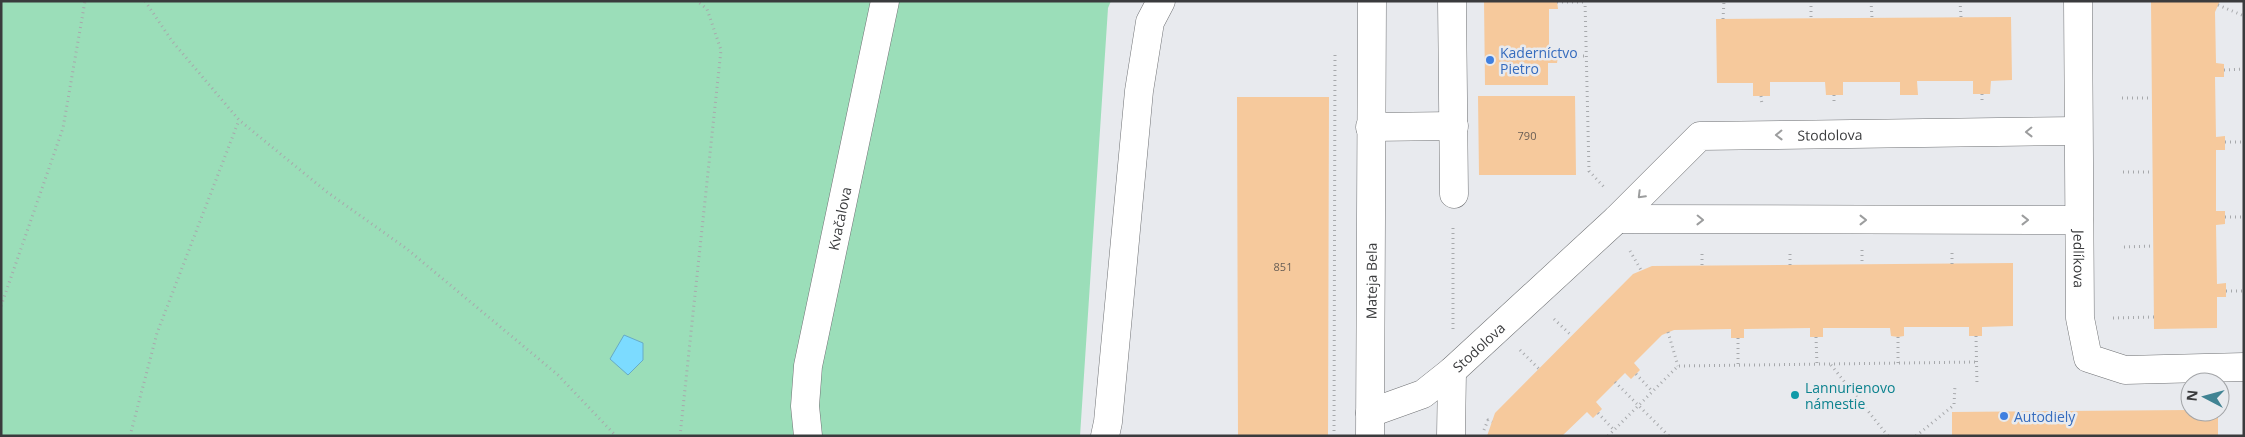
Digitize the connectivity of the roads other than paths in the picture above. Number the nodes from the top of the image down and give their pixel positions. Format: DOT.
graph roads {
  1 [pos="885,1"];
  2 [pos="1161,1"];
  3 [pos="1372,1"];
  4 [pos="1452,1"];
  5 [pos="2078,1"];
  6 [pos="1454,126"];
  7 [pos="1370,127"];
  8 [pos="2078,131"];
  9 [pos="1454,194"];
  10 [pos="1617,219"];
  11 [pos="2079,220"];
  12 [pos="2244,367"];
  13 [pos="1452,371"];
  14 [pos="1370,424"];
  15 [pos="808,436"];
  16 [pos="1105,436"];
  17 [pos="1451,436"];
  1 -- 15 [label="street, Kvačalova"];
  2 -- 16 [label="street"];
  3 -- 7 [label="street, Mateja Bela"];
  4 -- 6 [label="street"];
  5 -- 8 [label="street, Jedlíkova"];
  6 -- 7 [label="street"];
  6 -- 9 [label="street"];
  7 -- 14 [label="street, Mateja Bela"];
  8 -- 10 [label="street, Stodolova, one-way"];
  8 -- 11 [label="street, Jedlíkova"];
  10 -- 11 [label="street, one-way"];
  10 -- 13 [label="street, Stodolova"];
  11 -- 12 [label="street, Jedlíkova"];
  13 -- 14 [label="street, Stodolova"];
  13 -- 17 [label="street"];
}
